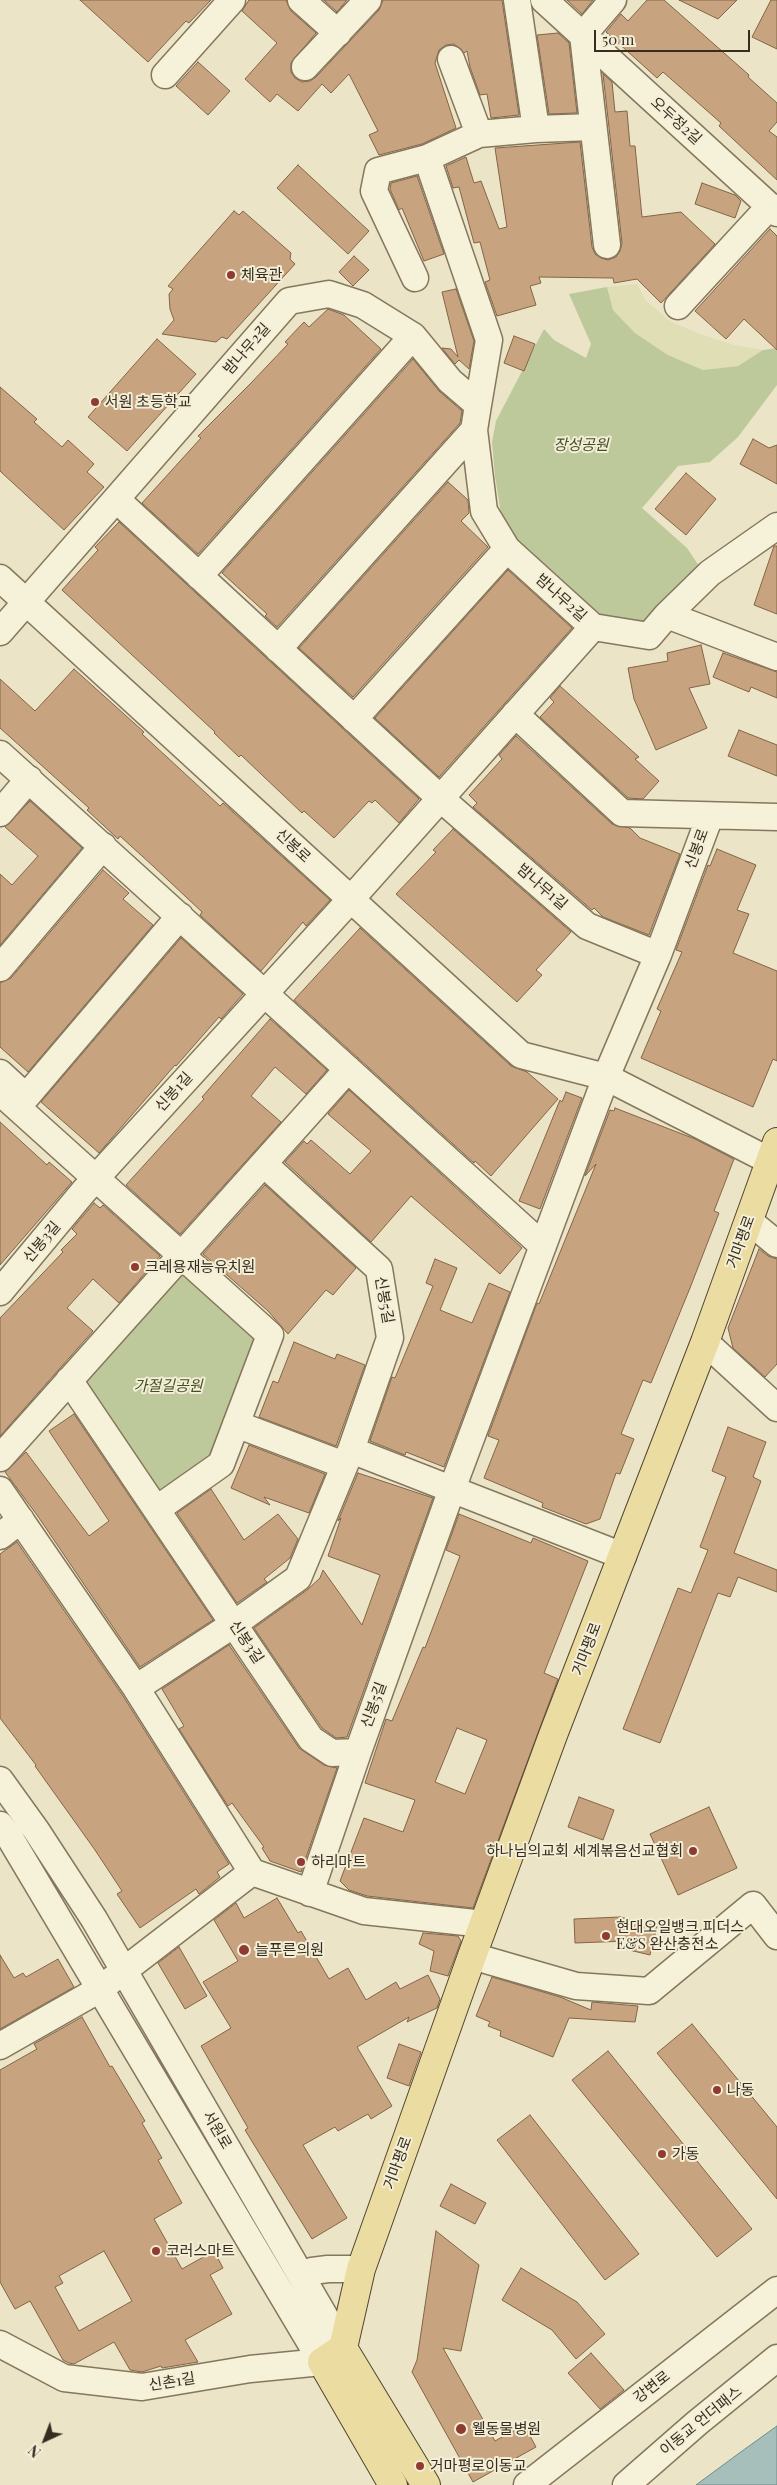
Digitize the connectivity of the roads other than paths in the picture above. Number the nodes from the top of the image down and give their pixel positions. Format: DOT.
graph roads {
  1 [pos="232,0"];
  2 [pos="300,0"];
  3 [pos="368,0"];
  4 [pos="517,0"];
  5 [pos="544,0"];
  6 [pos="614,0"];
  7 [pos="338,33"];
  8 [pos="583,35"];
  9 [pos="451,59"];
  10 [pos="305,67"];
  11 [pos="164,75"];
  12 [pos="593,127"];
  13 [pos="536,128"];
  14 [pos="479,134"];
  15 [pos="427,158"];
  16 [pos="773,209"];
  17 [pos="607,245"];
  18 [pos="415,278"];
  19 [pos="678,306"];
  20 [pos="413,336"];
  21 [pos="476,418"];
  22 [pos="117,500"];
  23 [pos="777,526"];
  24 [pos="507,549"];
  25 [pos="199,576"];
  26 [pos="0,578"];
  27 [pos="27,603"];
  28 [pos="667,615"];
  29 [pos="593,627"];
  30 [pos="0,632"];
  31 [pos="278,649"];
  32 [pos="777,657"];
  33 [pos="515,714"];
  34 [pos="354,719"];
  35 [pos="0,754"];
  36 [pos="29,779"];
  37 [pos="440,798"];
  38 [pos="0,813"];
  39 [pos="710,816"];
  40 [pos="777,817"];
  41 [pos="103,846"];
  42 [pos="351,899"];
  43 [pos="180,916"];
  44 [pos="658,955"];
  45 [pos="0,968"];
  46 [pos="264,993"];
  47 [pos="348,1069"];
  48 [pos="0,1073"];
  49 [pos="606,1077"];
  50 [pos="1,1109"];
  51 [pos="774,1151"];
  52 [pos="264,1164"];
  53 [pos="84,1191"];
  54 [pos="749,1221"];
  55 [pos="777,1244"];
  56 [pos="543,1246"];
  57 [pos="180,1255"];
  58 [pos="0,1292"];
  59 [pos="705,1342"];
  60 [pos="69,1380"];
  61 [pos="777,1408"];
  62 [pos="236,1424"];
  63 [pos="0,1458"];
  64 [pos="347,1458"];
  65 [pos="452,1489"];
  66 [pos="0,1490"];
  67 [pos="156,1509"];
  68 [pos="21,1520"];
  69 [pos="0,1536"];
  70 [pos="624,1556"];
  71 [pos="234,1624"];
  72 [pos="136,1688"];
  73 [pos="358,1752"];
  74 [pos="0,1780"];
  75 [pos="0,1825"];
  76 [pos="252,1872"];
  77 [pos="310,1893"];
  78 [pos="484,1924"];
  79 [pos="777,1936"];
  80 [pos="472,1956"];
  81 [pos="124,1970"];
  82 [pos="100,1989"];
  83 [pos="0,2046"];
  84 [pos="360,2269"];
  85 [pos="302,2276"];
  86 [pos="777,2290"];
  87 [pos="0,2327"];
  88 [pos="7,2348"];
  89 [pos="332,2355"];
  90 [pos="777,2358"];
  91 [pos="392,2485"];
  92 [pos="426,2485"];
  93 [pos="527,2485"];
  94 [pos="626,2485"];
  1 -- 11 [label="street"];
  2 -- 7 [label="street"];
  3 -- 7 [label="street"];
  4 -- 13 [label="street"];
  5 -- 8 [label="street, 오두정2길"];
  6 -- 8 [label="street"];
  7 -- 10 [label="street"];
  8 -- 12 [label="street"];
  8 -- 16 [label="street, 오두정2길"];
  9 -- 14 [label="street"];
  12 -- 13 [label="street"];
  12 -- 17 [label="street"];
  13 -- 14 [label="street"];
  14 -- 15 [label="street"];
  15 -- 18 [label="street"];
  15 -- 21 [label="street, 밤나무2길"];
  16 -- 19 [label="street, 오두정2길"];
  20 -- 21 [label="street, 밤나무2길"];
  20 -- 22 [label="street, 밤나무2길"];
  20 -- 25 [label="street"];
  21 -- 24 [label="street, 밤나무2길"];
  21 -- 31 [label="street"];
  22 -- 25 [label="street"];
  22 -- 27 [label="street, 밤나무2길"];
  23 -- 28 [label="street"];
  24 -- 29 [label="street, 밤나무2길"];
  24 -- 34 [label="street"];
  25 -- 31 [label="street"];
  26 -- 27 [label="street, 신봉로"];
  27 -- 30 [label="street, 밤나무2길"];
  27 -- 42 [label="street, 신봉로"];
  28 -- 29 [label="street"];
  28 -- 32 [label="street"];
  29 -- 33 [label="street"];
  31 -- 34 [label="street"];
  33 -- 37 [label="street"];
  33 -- 39 [label="street"];
  34 -- 37 [label="street, 밤나무1길"];
  35 -- 36 [label="street"];
  36 -- 38 [label="street"];
  36 -- 41 [label="street"];
  37 -- 42 [label="street"];
  37 -- 44 [label="street, 밤나무1길"];
  39 -- 40 [label="street"];
  39 -- 44 [label="street, 신봉로"];
  41 -- 43 [label="street"];
  41 -- 45 [label="street"];
  42 -- 46 [label="street, 신봉1길"];
  42 -- 49 [label="street, 신봉로"];
  43 -- 46 [label="street"];
  43 -- 48 [label="street"];
  44 -- 49 [label="street, 신봉로"];
  46 -- 47 [label="street"];
  46 -- 53 [label="street, 신봉1길"];
  47 -- 52 [label="street"];
  47 -- 56 [label="street"];
  49 -- 51 [label="street, 신봉로"];
  49 -- 56 [label="street, 신봉로"];
  50 -- 53 [label="street"];
  50 -- 57 [label="street"];
  51 -- 54 [label="main road, 거마평로"];
  52 -- 57 [label="street"];
  52 -- 64 [label="street, 신봉5길"];
  53 -- 58 [label="street, 신봉3길"];
  54 -- 55 [label="street"];
  54 -- 59 [label="main road, 거마평로"];
  56 -- 65 [label="street, 신봉5길"];
  57 -- 60 [label="street"];
  57 -- 62 [label="street"];
  59 -- 61 [label="street"];
  59 -- 70 [label="main road, 거마평로"];
  60 -- 63 [label="street"];
  60 -- 67 [label="street, 신봉3길"];
  62 -- 64 [label="street"];
  62 -- 67 [label="street"];
  64 -- 65 [label="street"];
  64 -- 71 [label="street, 신봉5길"];
  65 -- 70 [label="street"];
  65 -- 73 [label="street, 신봉5길"];
  66 -- 68 [label="street"];
  67 -- 71 [label="street, 신봉3길"];
  68 -- 69 [label="street"];
  68 -- 72 [label="street"];
  70 -- 78 [label="main road, 거마평로"];
  71 -- 72 [label="street, 신봉5길"];
  71 -- 73 [label="street, 신봉3길"];
  72 -- 76 [label="street"];
  73 -- 77 [label="street"];
  74 -- 81 [label="street, 서원로"];
  75 -- 82 [label="street, 서원로"];
  76 -- 77 [label="street"];
  76 -- 81 [label="street"];
  77 -- 78 [label="street"];
  78 -- 80 [label="main road, 거마평로"];
  79 -- 80 [label="street"];
  80 -- 84 [label="main road, 거마평로"];
  81 -- 82 [label="street"];
  81 -- 85 [label="street, 서원로"];
  82 -- 83 [label="street"];
  82 -- 89 [label="street, 서원로"];
  84 -- 85 [label="street"];
  84 -- 89 [label="main road, 거마평로"];
  85 -- 89 [label="street, 서원로"];
  86 -- 93 [label="street, 강변로"];
  87 -- 88 [label="street"];
  88 -- 89 [label="street, 신촌1길"];
  89 -- 91 [label="main road, 서원로"];
  89 -- 92 [label="main road, 서원로"];
  90 -- 94 [label="street, 이동교 언더패스"];
}
